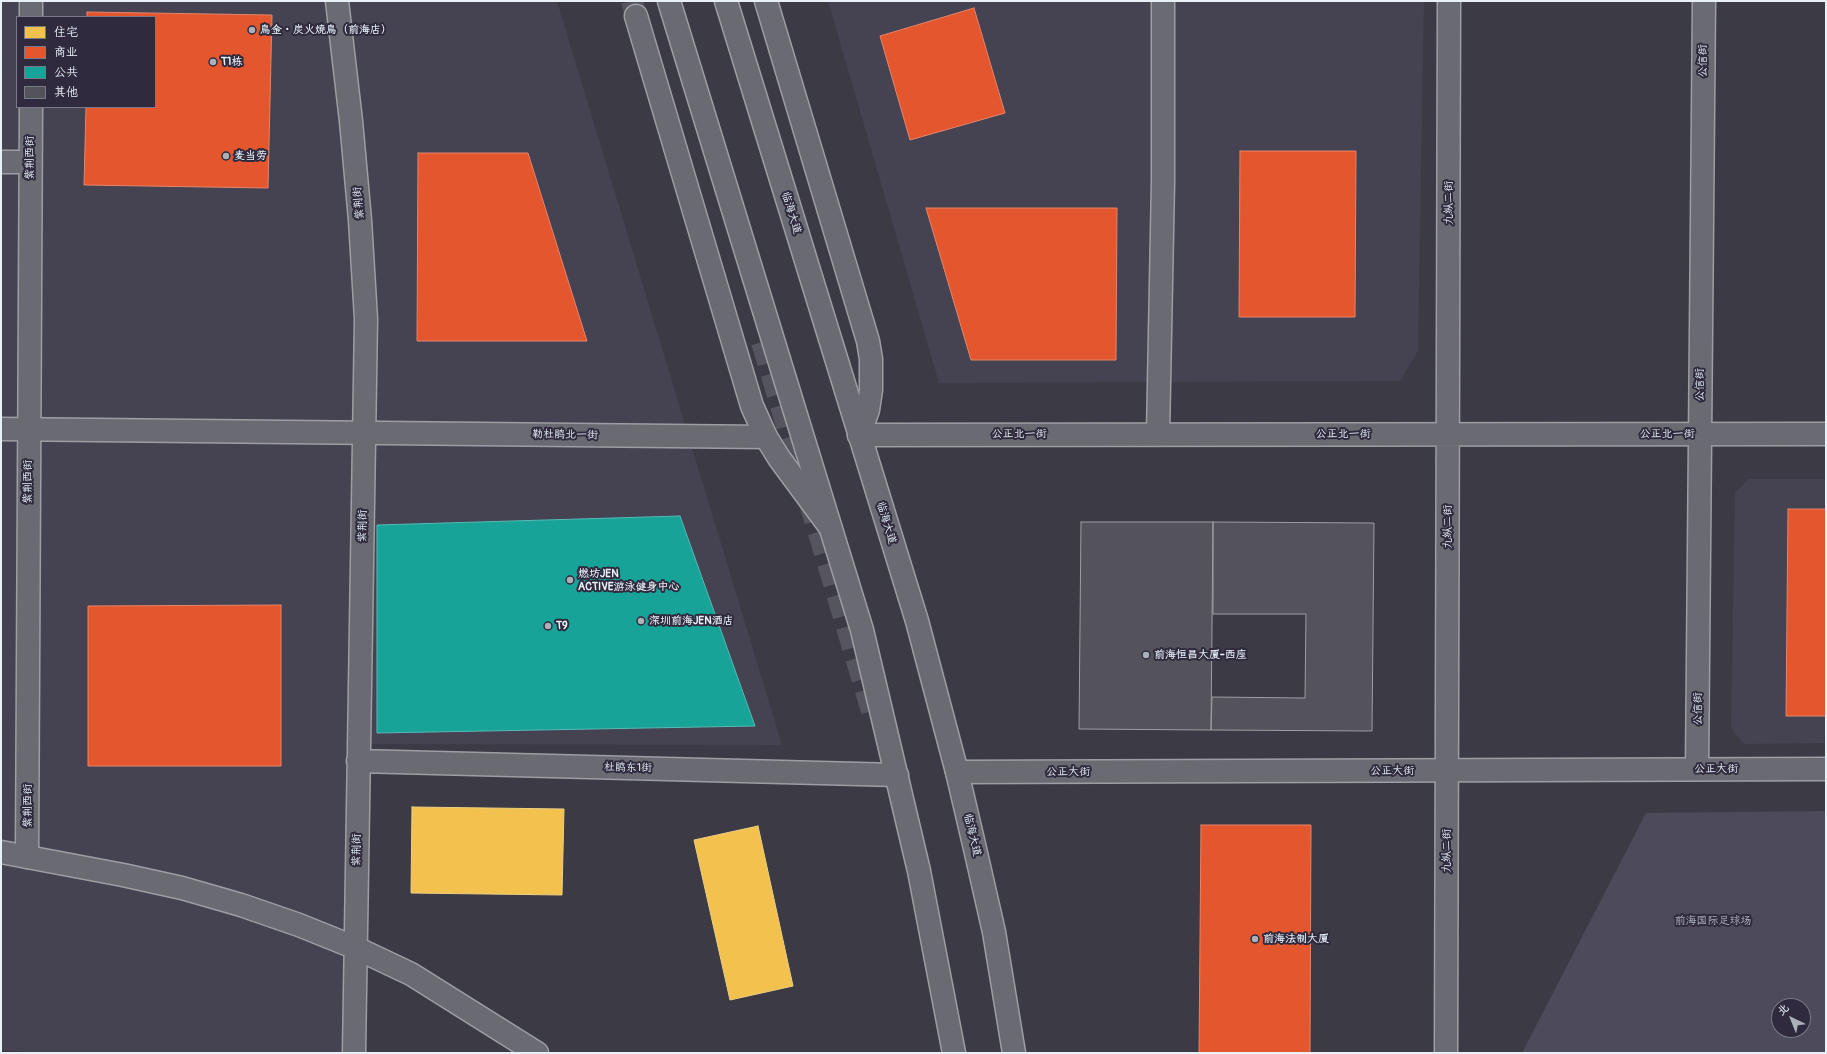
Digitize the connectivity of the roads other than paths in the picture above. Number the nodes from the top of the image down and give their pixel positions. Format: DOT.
graph roads {
  1 [pos="31,1"];
  2 [pos="337,1"];
  3 [pos="669,1"];
  4 [pos="726,1"];
  5 [pos="766,1"];
  6 [pos="1163,1"];
  7 [pos="1449,1"];
  8 [pos="1704,1"];
  9 [pos="31,16"];
  10 [pos="636,16"];
  11 [pos="31,108"];
  12 [pos="1,162"];
  13 [pos="30,162"];
  14 [pos="1,429"];
  15 [pos="29,429"];
  16 [pos="364,433"];
  17 [pos="1158,434"];
  18 [pos="1448,434"];
  19 [pos="1700,434"];
  20 [pos="1826,434"];
  21 [pos="859,435"];
  22 [pos="766,437"];
  23 [pos="830,527"];
  24 [pos="358,761"];
  25 [pos="1697,769"];
  26 [pos="1826,769"];
  27 [pos="1447,770"];
  28 [pos="957,772"];
  29 [pos="897,775"];
  30 [pos="1,852"];
  31 [pos="28,857"];
  32 [pos="356,948"];
  33 [pos="354,1053"];
  34 [pos="537,1053"];
  35 [pos="954,1053"];
  36 [pos="1014,1053"];
  37 [pos="1446,1053"];
  1 -- 9 [label="street"];
  2 -- 16 [label="street, 紫荆街"];
  3 -- 23 [label="street"];
  4 -- 21 [label="street, 临海大道"];
  5 -- 21 [label="street"];
  6 -- 17 [label="street"];
  7 -- 18 [label="street, 九纵二街"];
  8 -- 19 [label="street, 公信街"];
  10 -- 22 [label="street"];
  11 -- 13 [label="street, 紫荆西街"];
  12 -- 13 [label="street"];
  13 -- 15 [label="street, 紫荆西街"];
  14 -- 15 [label="street, 勒杜鹃北一街"];
  15 -- 16 [label="street, 勒杜鹃北一街"];
  15 -- 31 [label="street, 紫荆西街"];
  16 -- 22 [label="street, 勒杜鹃北一街"];
  16 -- 24 [label="street, 紫荆街"];
  17 -- 18 [label="street, 公正北一街"];
  17 -- 21 [label="street, 公正北一街"];
  18 -- 19 [label="street, 公正北一街"];
  18 -- 27 [label="street, 九纵二街"];
  19 -- 20 [label="street, 公正北一街"];
  19 -- 25 [label="street, 公信街"];
  21 -- 28 [label="street, 临海大道"];
  22 -- 23 [label="street"];
  23 -- 29 [label="street"];
  24 -- 29 [label="street, 杜鹃东1街"];
  24 -- 32 [label="street, 紫荆街"];
  25 -- 26 [label="street, 公正大街"];
  25 -- 27 [label="street, 公正大街"];
  27 -- 28 [label="street, 公正大街"];
  27 -- 37 [label="street, 九纵二街"];
  28 -- 36 [label="street, 临海大道"];
  29 -- 35 [label="street"];
  30 -- 31 [label="street"];
  31 -- 32 [label="street"];
  32 -- 33 [label="street, 紫荆街"];
  32 -- 34 [label="street"];
}
